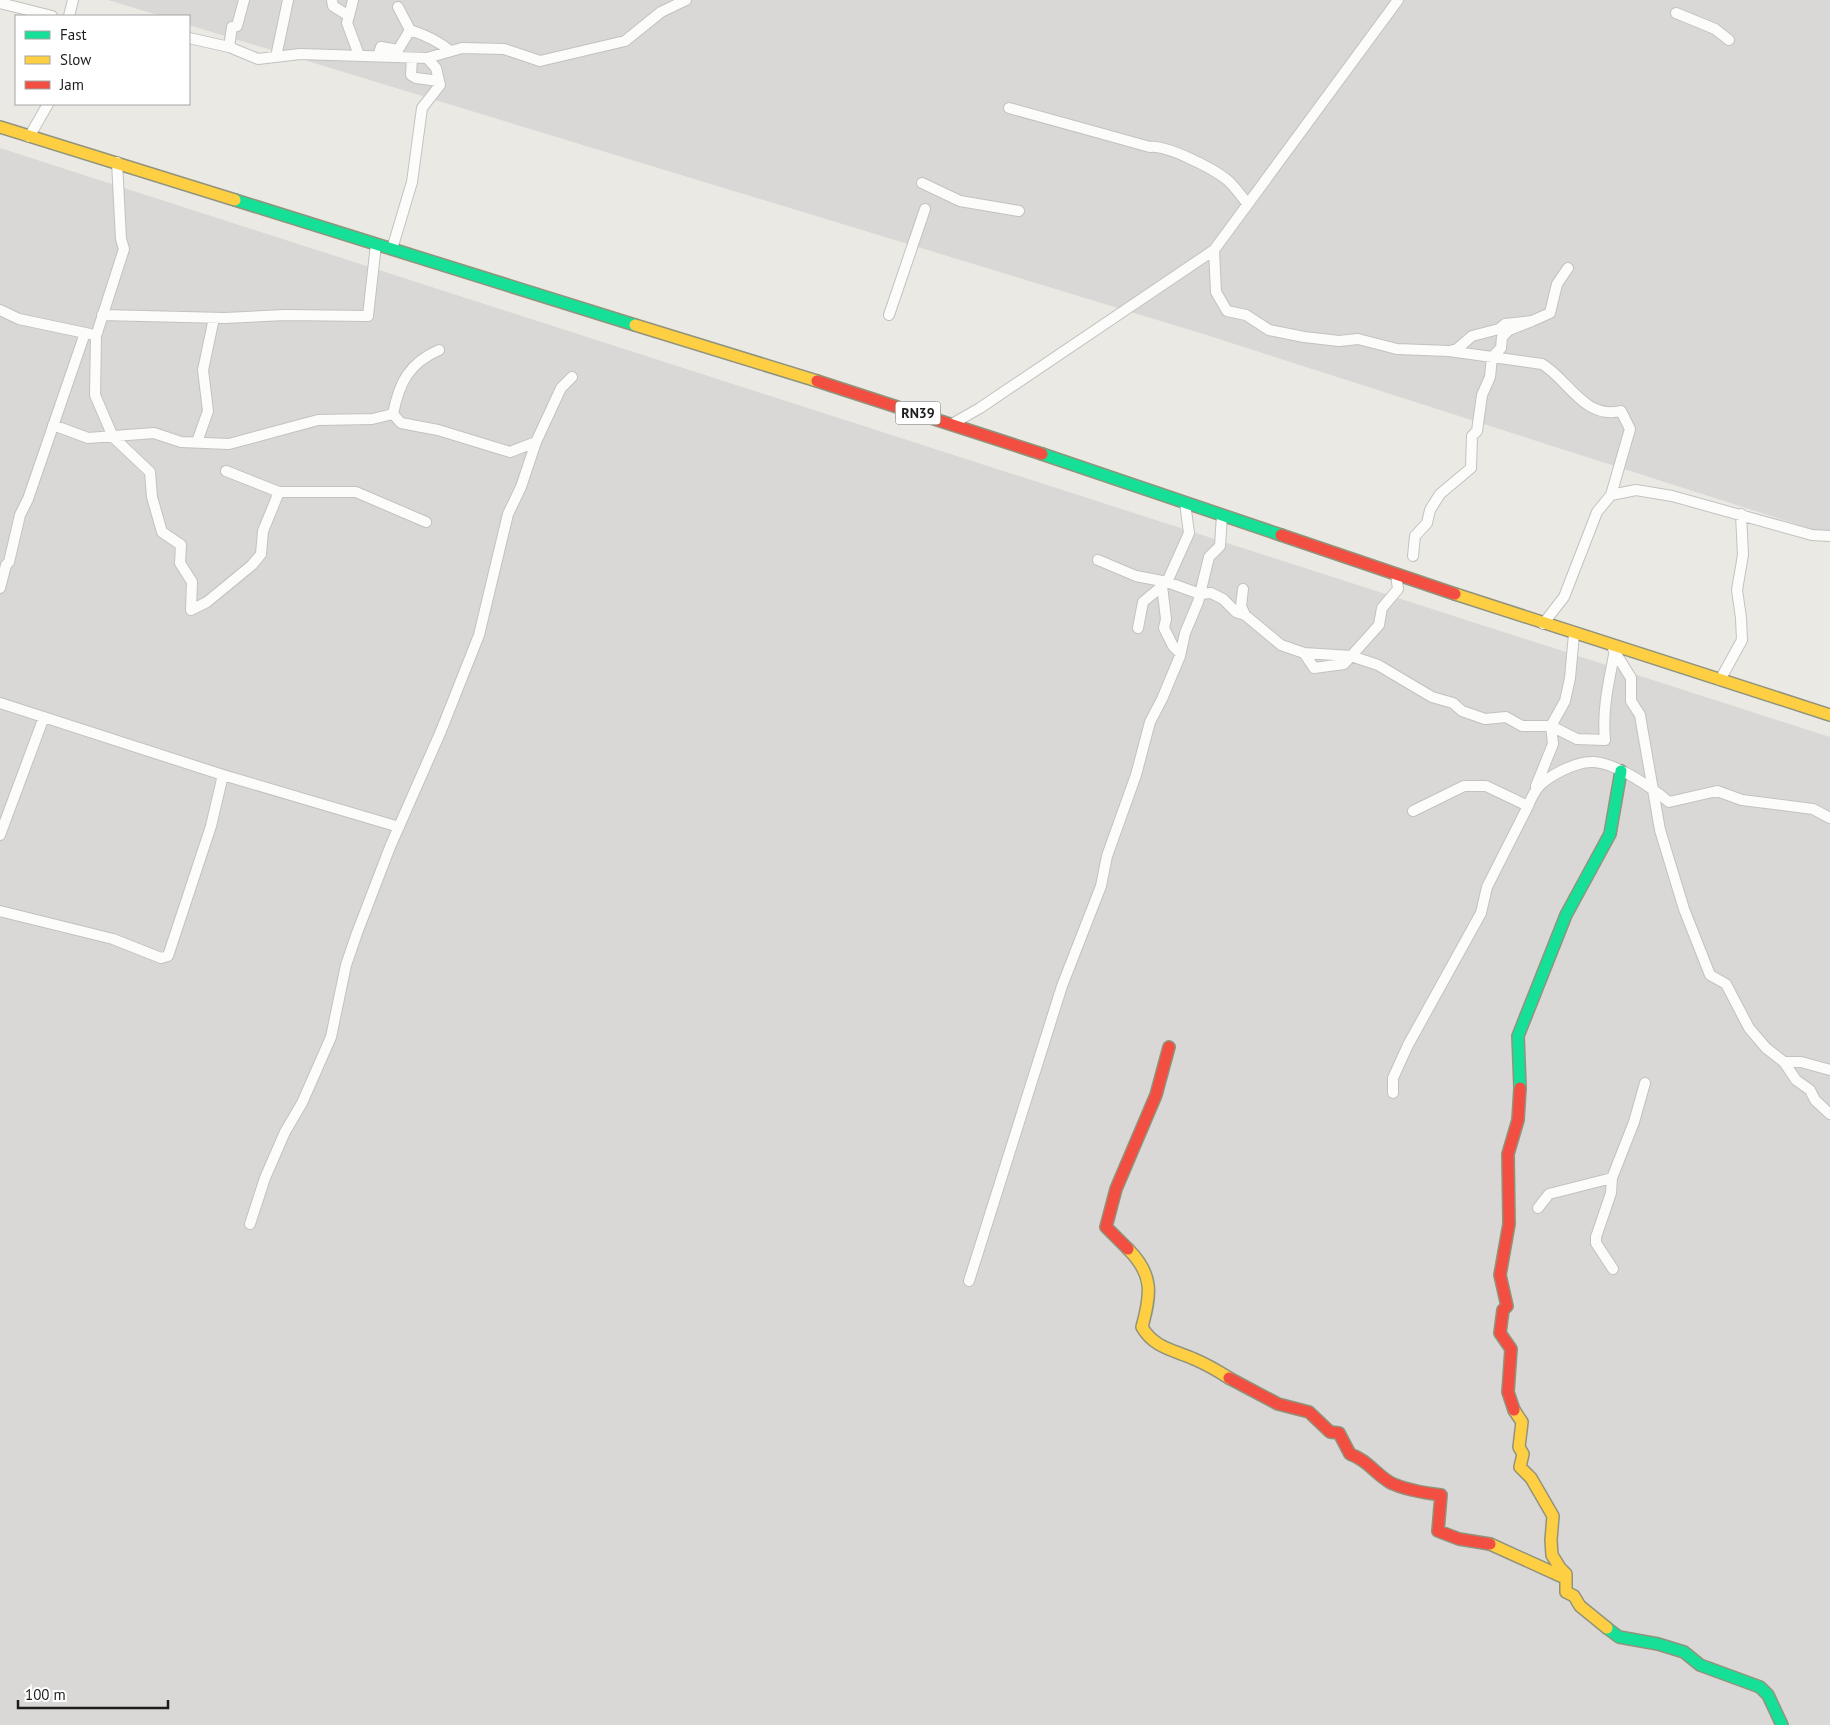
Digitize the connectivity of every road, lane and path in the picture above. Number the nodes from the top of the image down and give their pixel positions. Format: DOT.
graph roads {
  1 [pos="73,0"];
  2 [pos="244,0"];
  3 [pos="289,0"];
  4 [pos="332,0"];
  5 [pos="353,0"];
  6 [pos="686,0"];
  7 [pos="1398,0"];
  8 [pos="0,3"];
  9 [pos="398,7"];
  10 [pos="1676,14"];
  11 [pos="48,15"];
  12 [pos="70,15"];
  13 [pos="349,16"];
  14 [pos="410,30"];
  15 [pos="190,38"];
  16 [pos="1730,40"];
  17 [pos="229,47"];
  18 [pos="450,51"];
  19 [pos="359,55"];
  20 [pos="378,56"];
  21 [pos="276,57"];
  22 [pos="412,58"];
  23 [pos="427,58"];
  24 [pos="439,81"];
  25 [pos="47,105"];
  26 [pos="1009,108"];
  27 [pos="0,127"];
  28 [pos="29,136"];
  29 [pos="117,162"];
  30 [pos="922,183"];
  31 [pos="1247,203"];
  32 [pos="925,209"];
  33 [pos="1019,211"];
  34 [pos="376,244"];
  35 [pos="392,249"];
  36 [pos="1214,250"];
  37 [pos="1568,268"];
  38 [pos="0,310"];
  39 [pos="102,315"];
  40 [pos="889,315"];
  41 [pos="214,318"];
  42 [pos="1532,321"];
  43 [pos="85,333"];
  44 [pos="96,336"];
  45 [pos="439,350"];
  46 [pos="1449,352"];
  47 [pos="1492,357"];
  48 [pos="572,377"];
  49 [pos="393,414"];
  50 [pos="951,424"];
  51 [pos="53,425"];
  52 [pos="113,437"];
  53 [pos="197,442"];
  54 [pos="536,442"];
  55 [pos="226,471"];
  56 [pos="278,492"];
  57 [pos="1611,495"];
  58 [pos="1185,502"];
  59 [pos="1741,514"];
  60 [pos="1222,515"];
  61 [pos="426,522"];
  62 [pos="1830,536"];
  63 [pos="1413,556"];
  64 [pos="1098,560"];
  65 [pos="1396,574"];
  66 [pos="1161,587"];
  67 [pos="0,588"];
  68 [pos="1243,589"];
  69 [pos="1200,594"];
  70 [pos="1245,615"];
  71 [pos="1543,624"];
  72 [pos="1138,628"];
  73 [pos="1574,634"];
  74 [pos="1604,644"];
  75 [pos="1615,650"];
  76 [pos="1180,653"];
  77 [pos="1351,656"];
  78 [pos="1720,680"];
  79 [pos="0,703"];
  80 [pos="1830,714"];
  81 [pos="44,717"];
  82 [pos="1551,726"];
  83 [pos="1621,771"];
  84 [pos="223,775"];
  85 [pos="1536,786"];
  86 [pos="1654,789"];
  87 [pos="1528,806"];
  88 [pos="1412,812"];
  89 [pos="1830,818"];
  90 [pos="399,827"];
  91 [pos="0,835"];
  92 [pos="0,911"];
  93 [pos="1169,1047"];
  94 [pos="1784,1062"];
  95 [pos="1830,1070"];
  96 [pos="1645,1082"];
  97 [pos="1393,1093"];
  98 [pos="1830,1114"];
  99 [pos="1612,1178"];
  100 [pos="1538,1208"];
  101 [pos="250,1224"];
  102 [pos="1613,1269"];
  103 [pos="970,1281"];
  104 [pos="1567,1579"];
  105 [pos="1782,1725"];
  1 -- 12 [label="street"];
  2 -- 17 [label="street"];
  3 -- 21 [label="street"];
  4 -- 13 [label="street"];
  5 -- 13 [label="street"];
  6 -- 18 [label="street"];
  7 -- 31 [label="street"];
  8 -- 11 [label="street"];
  9 -- 14 [label="street"];
  10 -- 16 [label="street"];
  13 -- 19 [label="street"];
  14 -- 18 [label="street"];
  14 -- 20 [label="street"];
  15 -- 17 [label="street"];
  17 -- 21 [label="street"];
  18 -- 23 [label="street"];
  19 -- 20 [label="street"];
  19 -- 21 [label="street"];
  20 -- 22 [label="street"];
  22 -- 23 [label="street"];
  22 -- 24 [label="street"];
  23 -- 24 [label="street"];
  24 -- 35 [label="street"];
  25 -- 28 [label="street"];
  26 -- 31 [label="street"];
  27 -- 28 [label="main road, RN39"];
  28 -- 29 [label="main road, RN39"];
  29 -- 34 [label="main road, RN39"];
  29 -- 39 [label="street"];
  30 -- 33 [label="street"];
  31 -- 36 [label="street"];
  32 -- 40 [label="street"];
  34 -- 35 [label="main road, RN39"];
  34 -- 41 [label="street"];
  35 -- 50 [label="main road, RN39"];
  36 -- 46 [label="street"];
  36 -- 50 [label="street"];
  37 -- 42 [label="street"];
  38 -- 43 [label="street"];
  39 -- 41 [label="street"];
  39 -- 44 [label="street"];
  41 -- 53 [label="street"];
  42 -- 46 [label="street"];
  42 -- 47 [label="street"];
  43 -- 44 [label="street"];
  43 -- 51 [label="street"];
  44 -- 52 [label="street"];
  45 -- 49 [label="street"];
  46 -- 47 [label="street"];
  47 -- 57 [label="street"];
  47 -- 63 [label="street"];
  48 -- 54 [label="street"];
  49 -- 53 [label="street"];
  49 -- 54 [label="street"];
  50 -- 58 [label="main road, RN39"];
  51 -- 52 [label="street"];
  51 -- 67 [label="street"];
  52 -- 53 [label="street"];
  52 -- 56 [label="street"];
  54 -- 90 [label="street"];
  55 -- 56 [label="street"];
  56 -- 61 [label="street"];
  57 -- 59 [label="street"];
  57 -- 71 [label="street"];
  58 -- 60 [label="main road, RN39"];
  58 -- 66 [label="street"];
  59 -- 62 [label="street"];
  59 -- 78 [label="street"];
  60 -- 65 [label="main road, RN39"];
  60 -- 69 [label="street"];
  64 -- 66 [label="street"];
  65 -- 71 [label="main road, RN39"];
  65 -- 77 [label="street"];
  66 -- 69 [label="street"];
  66 -- 72 [label="street"];
  66 -- 76 [label="street"];
  68 -- 70 [label="street"];
  69 -- 70 [label="street"];
  69 -- 76 [label="street"];
  70 -- 77 [label="street"];
  71 -- 73 [label="main road, RN39"];
  73 -- 74 [label="main road, RN39"];
  73 -- 82 [label="street"];
  74 -- 75 [label="street"];
  74 -- 78 [label="main road, RN39"];
  75 -- 82 [label="street"];
  75 -- 86 [label="street"];
  76 -- 103 [label="street"];
  77 -- 82 [label="street"];
  78 -- 80 [label="main road, RN39"];
  79 -- 81 [label="street"];
  81 -- 84 [label="street"];
  81 -- 91 [label="street"];
  82 -- 85 [label="street"];
  83 -- 85 [label="street"];
  83 -- 86 [label="street"];
  83 -- 104 [label="main road"];
  84 -- 90 [label="street"];
  84 -- 92 [label="street"];
  85 -- 87 [label="street"];
  86 -- 89 [label="street"];
  86 -- 94 [label="street"];
  87 -- 88 [label="street"];
  87 -- 97 [label="street"];
  90 -- 101 [label="street"];
  93 -- 104 [label="main road"];
  94 -- 95 [label="street"];
  94 -- 98 [label="street"];
  96 -- 99 [label="street"];
  99 -- 100 [label="street"];
  99 -- 102 [label="street"];
  104 -- 105 [label="main road"];
}
